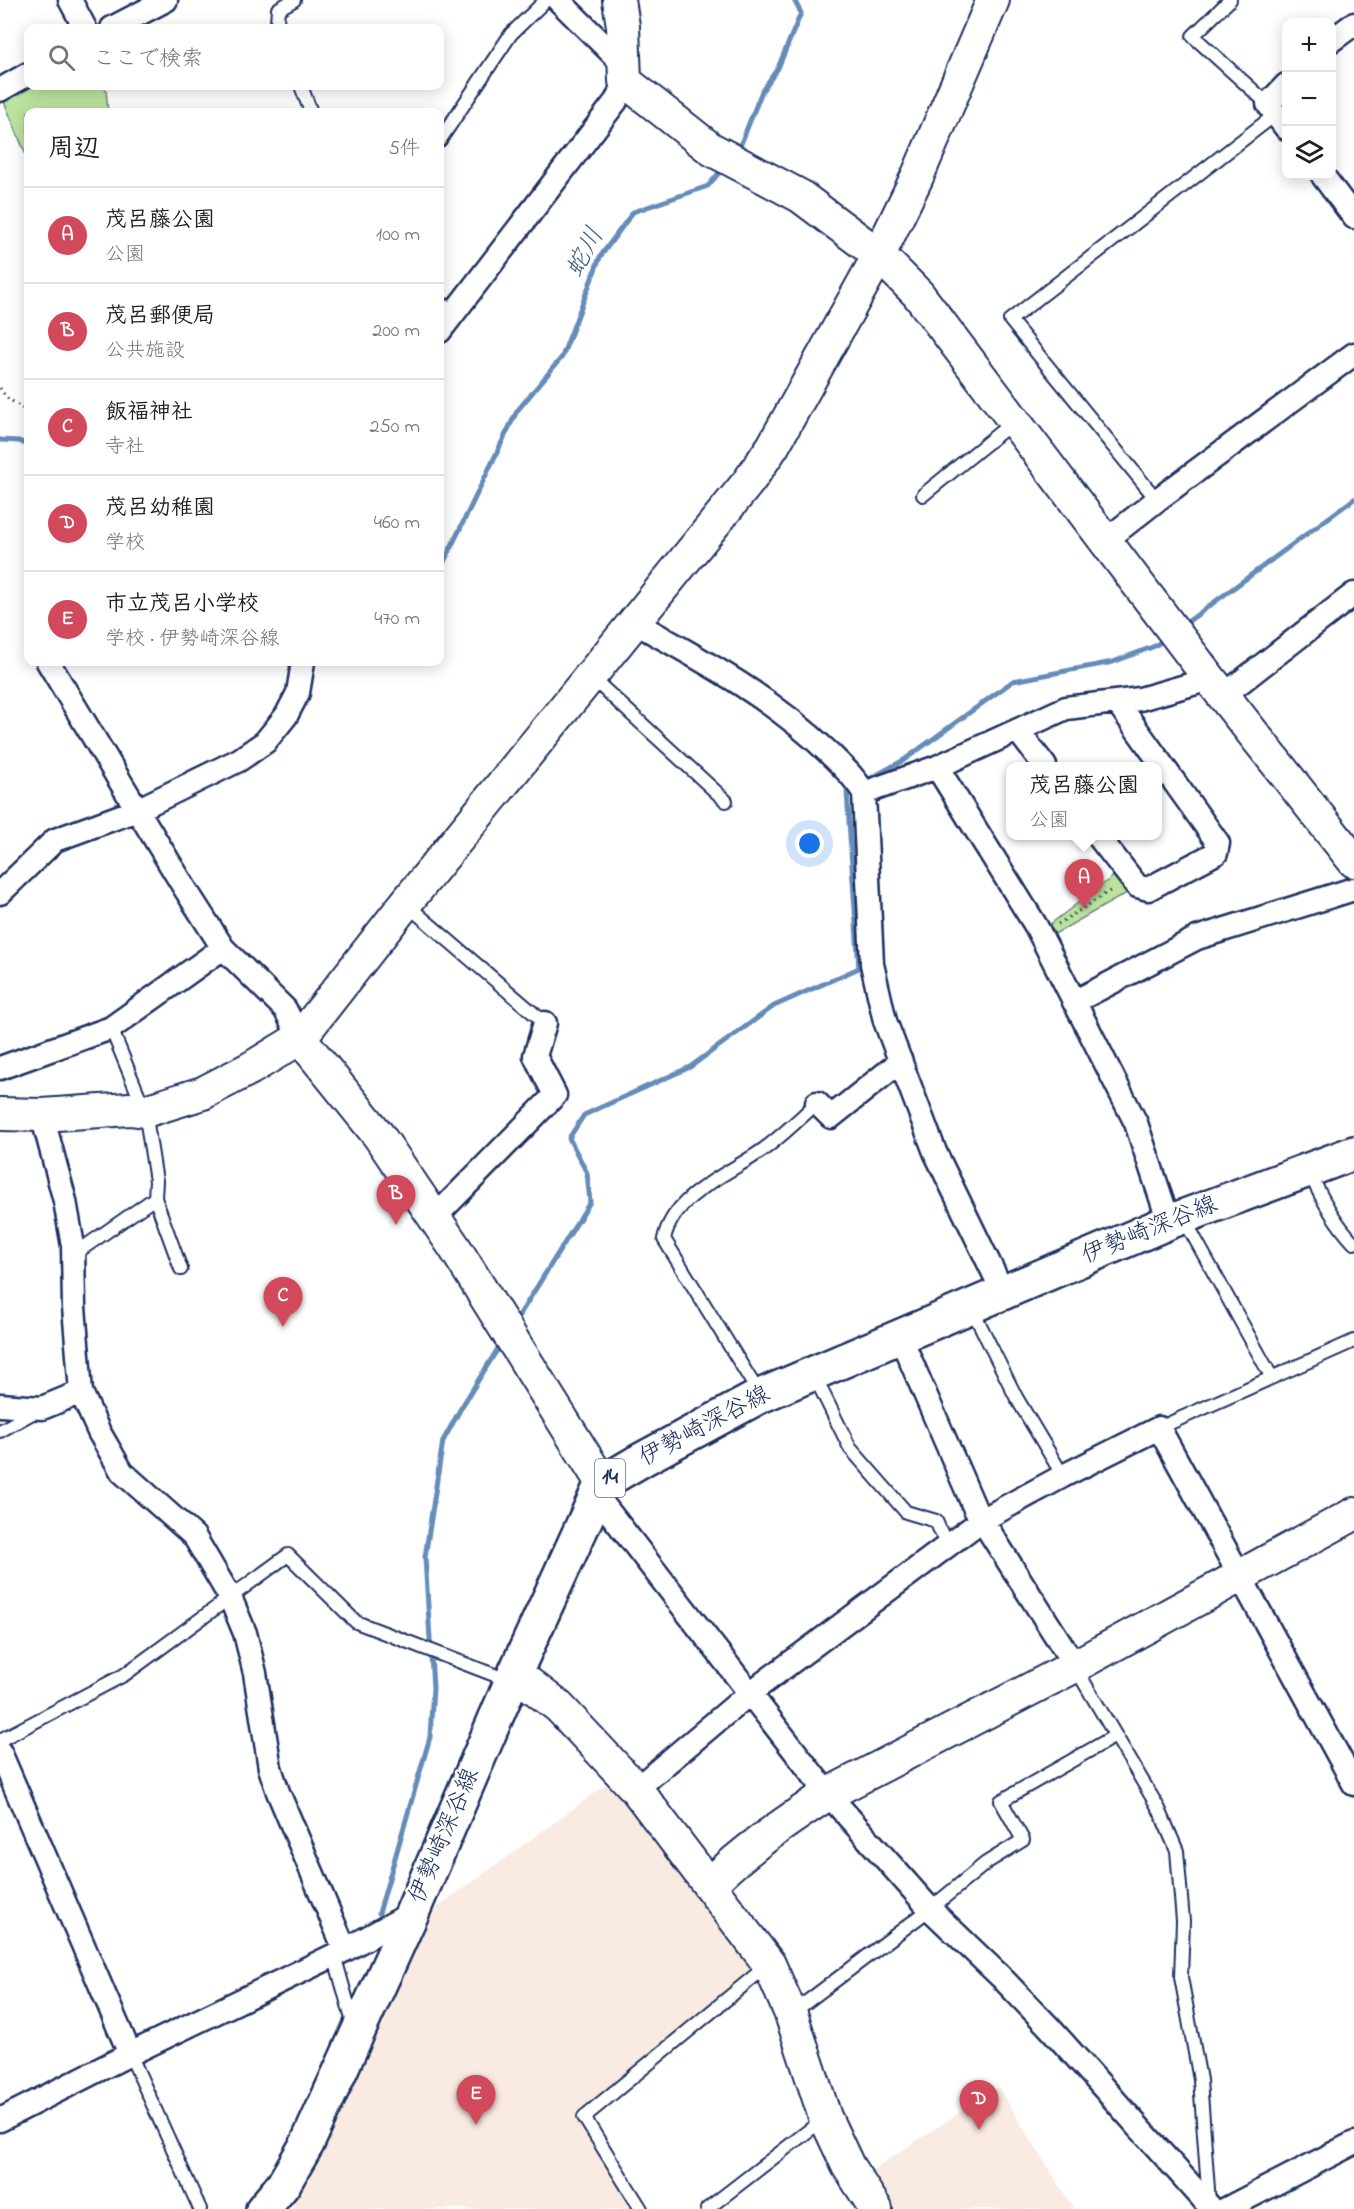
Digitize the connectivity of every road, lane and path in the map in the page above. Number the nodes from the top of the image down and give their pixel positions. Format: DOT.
graph roads {
  1 [pos="70,0"];
  2 [pos="166,0"];
  3 [pos="294,0"];
  4 [pos="546,0"];
  5 [pos="558,0"];
  6 [pos="619,0"];
  7 [pos="993,0"];
  8 [pos="1230,0"];
  9 [pos="83,24"];
  10 [pos="120,24"];
  11 [pos="278,24"];
  12 [pos="1354,24"];
  13 [pos="1336,37"];
  14 [pos="625,73"];
  15 [pos="24,76"];
  16 [pos="0,90"];
  17 [pos="303,90"];
  18 [pos="1282,100"];
  19 [pos="309,108"];
  20 [pos="1277,115"];
  21 [pos="444,134"];
  22 [pos="1326,180"];
  23 [pos="1354,217"];
  24 [pos="879,255"];
  25 [pos="444,315"];
  26 [pos="1354,354"];
  27 [pos="0,388"];
  28 [pos="24,408"];
  29 [pos="1014,421"];
  30 [pos="923,495"];
  31 [pos="1157,500"];
  32 [pos="1105,541"];
  33 [pos="1354,594"];
  34 [pos="633,622"];
  35 [pos="50,666"];
  36 [pos="302,666"];
  37 [pos="589,675"];
  38 [pos="1217,687"];
  39 [pos="1117,702"];
  40 [pos="1018,731"];
  41 [pos="1042,762"];
  42 [pos="1160,762"];
  43 [pos="1162,765"];
  44 [pos="937,767"];
  45 [pos="864,793"];
  46 [pos="726,801"];
  47 [pos="137,810"];
  48 [pos="1101,840"];
  49 [pos="1354,861"];
  50 [pos="1130,878"];
  51 [pos="1354,889"];
  52 [pos="0,893"];
  53 [pos="405,904"];
  54 [pos="1041,935"];
  55 [pos="223,948"];
  56 [pos="1074,1002"];
  57 [pos="545,1023"];
  58 [pos="111,1028"];
  59 [pos="300,1038"];
  60 [pos="901,1061"];
  61 [pos="0,1068"];
  62 [pos="817,1103"];
  63 [pos="145,1112"];
  64 [pos="0,1114"];
  65 [pos="42,1115"];
  66 [pos="1354,1153"];
  67 [pos="1309,1170"];
  68 [pos="155,1198"];
  69 [pos="434,1218"];
  70 [pos="1176,1219"];
  71 [pos="1354,1243"];
  72 [pos="73,1255"];
  73 [pos="181,1269"];
  74 [pos="1003,1292"];
  75 [pos="970,1306"];
  76 [pos="900,1336"];
  77 [pos="1354,1341"];
  78 [pos="813,1374"];
  79 [pos="1271,1376"];
  80 [pos="81,1392"];
  81 [pos="760,1396"];
  82 [pos="0,1405"];
  83 [pos="42,1408"];
  84 [pos="1159,1428"];
  85 [pos="0,1431"];
  86 [pos="1063,1476"];
  87 [pos="599,1489"];
  88 [pos="1354,1514"];
  89 [pos="982,1520"];
  90 [pos="947,1546"];
  91 [pos="1240,1576"];
  92 [pos="231,1597"];
  93 [pos="1074,1666"];
  94 [pos="513,1677"];
  95 [pos="750,1693"];
  96 [pos="1115,1736"];
  97 [pos="0,1740"];
  98 [pos="0,1752"];
  99 [pos="1354,1784"];
  100 [pos="636,1789"];
  101 [pos="828,1794"];
  102 [pos="709,1885"];
  103 [pos="930,1909"];
  104 [pos="412,1912"];
  105 [pos="339,1953"];
  106 [pos="769,1964"];
  107 [pos="790,2014"];
  108 [pos="357,2035"];
  109 [pos="130,2054"];
  110 [pos="825,2117"];
  111 [pos="0,2120"];
  112 [pos="1354,2143"];
  113 [pos="1216,2208"];
  114 [pos="200,2209"];
  115 [pos="263,2209"];
  116 [pos="641,2209"];
  117 [pos="707,2209"];
  118 [pos="876,2209"];
  1 -- 9 [label="street"];
  2 -- 10 [label="street"];
  3 -- 11 [label="lane"];
  4 -- 21 [label="lane"];
  5 -- 14 [label="street"];
  6 -- 14 [label="street"];
  7 -- 24 [label="street"];
  8 -- 20 [label="lane"];
  12 -- 13 [label="street"];
  14 -- 24 [label="street"];
  14 -- 25 [label="street"];
  15 -- 16 [label="street"];
  17 -- 19 [label="lane"];
  18 -- 20 [label="street"];
  20 -- 31 [label="lane"];
  22 -- 23 [label="street"];
  24 -- 29 [label="street"];
  24 -- 34 [label="street"];
  26 -- 31 [label="street"];
  27 -- 28 [label="path"];
  29 -- 30 [label="lane"];
  29 -- 32 [label="street"];
  31 -- 32 [label="street"];
  32 -- 38 [label="street"];
  33 -- 38 [label="street"];
  34 -- 37 [label="street"];
  34 -- 45 [label="street"];
  35 -- 47 [label="street"];
  36 -- 47 [label="street"];
  37 -- 46 [label="lane"];
  37 -- 53 [label="street"];
  38 -- 39 [label="street"];
  38 -- 49 [label="street"];
  39 -- 40 [label="street"];
  39 -- 42 [label="street"];
  40 -- 41 [label="street"];
  40 -- 44 [label="street"];
  43 -- 50 [label="street"];
  44 -- 45 [label="street"];
  44 -- 54 [label="street"];
  45 -- 60 [label="street"];
  47 -- 52 [label="street"];
  47 -- 55 [label="street"];
  48 -- 50 [label="street"];
  50 -- 54 [label="path"];
  51 -- 56 [label="street"];
  53 -- 57 [label="lane"];
  53 -- 59 [label="street"];
  54 -- 56 [label="street"];
  55 -- 58 [label="street"];
  55 -- 59 [label="street"];
  56 -- 70 [label="street"];
  57 -- 69 [label="street"];
  58 -- 61 [label="street"];
  58 -- 63 [label="lane"];
  59 -- 63 [label="street"];
  59 -- 69 [label="street"];
  60 -- 62 [label="street"];
  60 -- 74 [label="street"];
  62 -- 81 [label="lane"];
  63 -- 65 [label="street"];
  63 -- 68 [label="lane"];
  64 -- 65 [label="street"];
  65 -- 72 [label="street"];
  66 -- 67 [label="main road, 伊勢崎深谷線 / 14"];
  67 -- 70 [label="main road, 伊勢崎深谷線 / 14"];
  67 -- 71 [label="lane"];
  68 -- 72 [label="lane"];
  68 -- 73 [label="lane"];
  69 -- 87 [label="street"];
  70 -- 74 [label="main road, 伊勢崎深谷線 / 14"];
  70 -- 79 [label="lane"];
  72 -- 80 [label="street"];
  74 -- 75 [label="main road, 伊勢崎深谷線 / 14"];
  75 -- 76 [label="main road, 伊勢崎深谷線 / 14"];
  75 -- 86 [label="lane"];
  76 -- 78 [label="main road, 伊勢崎深谷線 / 14"];
  76 -- 89 [label="street"];
  77 -- 79 [label="lane"];
  78 -- 81 [label="main road, 伊勢崎深谷線 / 14"];
  78 -- 90 [label="lane"];
  79 -- 84 [label="lane"];
  80 -- 83 [label="street"];
  80 -- 92 [label="street"];
  81 -- 87 [label="main road, 伊勢崎深谷線 / 14"];
  82 -- 83 [label="street"];
  83 -- 85 [label="lane"];
  84 -- 86 [label="street"];
  84 -- 91 [label="street"];
  86 -- 89 [label="street"];
  87 -- 94 [label="main road, 伊勢崎深谷線 / 14"];
  87 -- 95 [label="street"];
  88 -- 91 [label="street"];
  89 -- 90 [label="street"];
  89 -- 93 [label="street"];
  90 -- 95 [label="street"];
  91 -- 93 [label="street"];
  91 -- 99 [label="street"];
  92 -- 94 [label="lane"];
  92 -- 97 [label="lane"];
  92 -- 105 [label="street"];
  93 -- 96 [label="lane"];
  93 -- 101 [label="street"];
  94 -- 100 [label="street"];
  94 -- 104 [label="main road, 伊勢崎深谷線 / 14"];
  95 -- 100 [label="street"];
  95 -- 101 [label="street"];
  96 -- 103 [label="lane"];
  96 -- 113 [label="lane"];
  98 -- 109 [label="street"];
  100 -- 102 [label="street"];
  101 -- 102 [label="street"];
  101 -- 103 [label="street"];
  102 -- 106 [label="street"];
  103 -- 107 [label="lane"];
  103 -- 113 [label="street"];
  104 -- 105 [label="street"];
  104 -- 108 [label="main road, 伊勢崎深谷線 / 14"];
  105 -- 108 [label="lane"];
  105 -- 109 [label="street"];
  106 -- 107 [label="street"];
  106 -- 116 [label="lane"];
  107 -- 110 [label="street"];
  108 -- 115 [label="main road, 伊勢崎深谷線 / 14"];
  109 -- 111 [label="street"];
  109 -- 114 [label="lane"];
  110 -- 117 [label="lane"];
  110 -- 118 [label="street"];
  112 -- 113 [label="street"];
}
